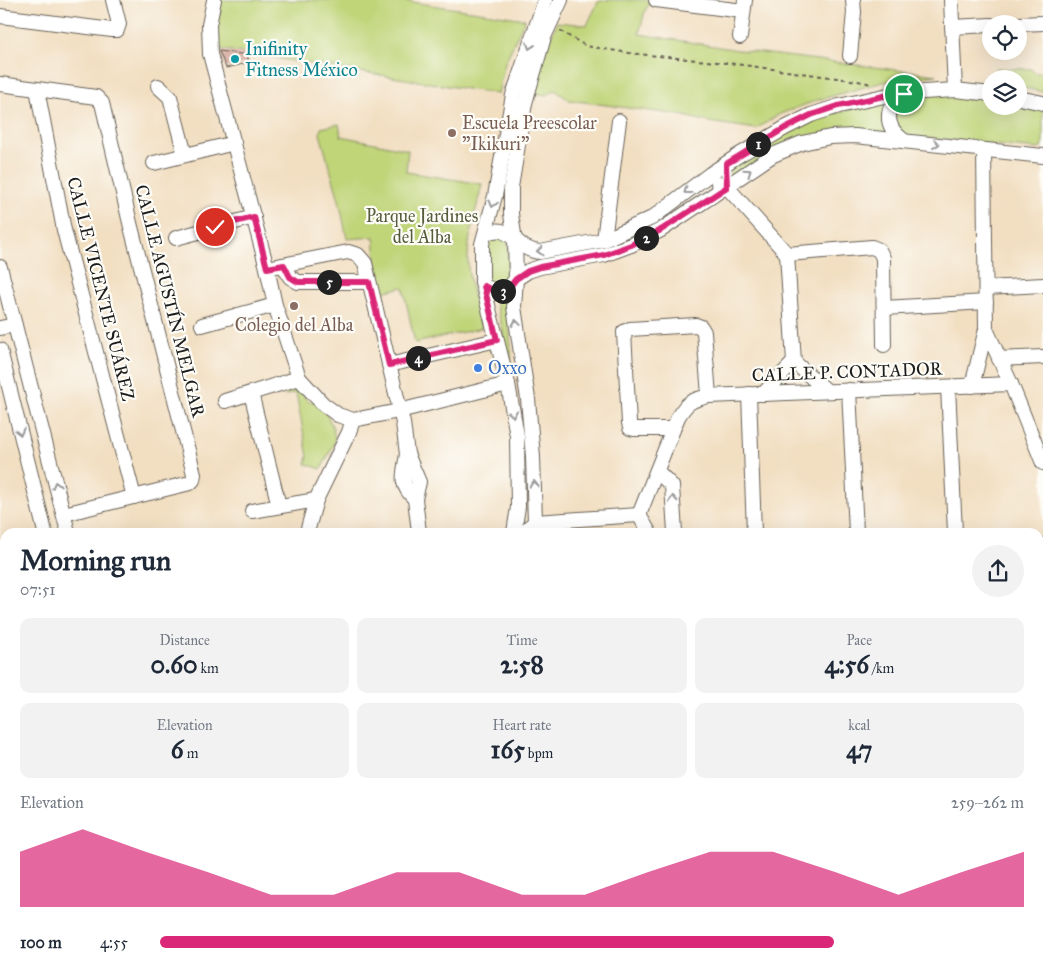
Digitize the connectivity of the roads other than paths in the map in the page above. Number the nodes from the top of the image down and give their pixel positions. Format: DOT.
graph roads {
  1 [pos="113,0"];
  2 [pos="214,0"];
  3 [pos="545,0"];
  4 [pos="561,0"];
  5 [pos="656,0"];
  6 [pos="853,0"];
  7 [pos="951,0"];
  8 [pos="744,6"];
  9 [pos="0,16"];
  10 [pos="1043,23"];
  11 [pos="1027,24"];
  12 [pos="982,25"];
  13 [pos="952,27"];
  14 [pos="740,37"];
  15 [pos="850,56"];
  16 [pos="0,84"];
  17 [pos="158,86"];
  18 [pos="37,89"];
  19 [pos="955,90"];
  20 [pos="982,93"];
  21 [pos="898,94"];
  22 [pos="1027,100"];
  23 [pos="1043,103"];
  24 [pos="619,121"];
  25 [pos="903,140"];
  26 [pos="234,143"];
  27 [pos="984,150"];
  28 [pos="185,155"];
  29 [pos="1041,156"];
  30 [pos="154,163"];
  31 [pos="726,164"];
  32 [pos="706,178"];
  33 [pos="727,187"];
  34 [pos="254,217"];
  35 [pos="485,234"];
  36 [pos="176,238"];
  37 [pos="604,240"];
  38 [pos="514,241"];
  39 [pos="787,254"];
  40 [pos="284,265"];
  41 [pos="0,267"];
  42 [pos="267,268"];
  43 [pos="516,279"];
  44 [pos="369,282"];
  45 [pos="1043,284"];
  46 [pos="484,286"];
  47 [pos="986,288"];
  48 [pos="986,302"];
  49 [pos="275,305"];
  50 [pos="884,308"];
  51 [pos="15,325"];
  52 [pos="202,325"];
  53 [pos="0,328"];
  54 [pos="986,329"];
  55 [pos="497,340"];
  56 [pos="20,344"];
  57 [pos="884,345"];
  58 [pos="0,349"];
  59 [pos="520,352"];
  60 [pos="1043,357"];
  61 [pos="999,359"];
  62 [pos="794,362"];
  63 [pos="389,365"];
  64 [pos="299,378"];
  65 [pos="508,384"];
  66 [pos="1011,384"];
  67 [pos="972,386"];
  68 [pos="948,387"];
  69 [pos="849,390"];
  70 [pos="827,391"];
  71 [pos="251,393"];
  72 [pos="748,394"];
  73 [pos="763,394"];
  74 [pos="708,396"];
  75 [pos="528,399"];
  76 [pos="225,401"];
  77 [pos="399,411"];
  78 [pos="353,420"];
  79 [pos="673,429"];
  80 [pos="1043,463"];
  81 [pos="657,471"];
  82 [pos="134,497"];
  83 [pos="316,500"];
  84 [pos="278,506"];
  85 [pos="518,507"];
  86 [pos="252,511"];
  87 [pos="64,514"];
  88 [pos="639,516"];
  89 [pos="534,527"];
  90 [pos="44,528"];
  91 [pos="67,528"];
  92 [pos="308,528"];
  93 [pos="419,528"];
  94 [pos="515,528"];
  95 [pos="646,528"];
  96 [pos="675,528"];
  97 [pos="754,528"];
  98 [pos="856,528"];
  99 [pos="955,528"];
  1 -- 9 [label="street"];
  2 -- 26 [label="street"];
  3 -- 35 [label="street, one-way"];
  4 -- 38 [label="street"];
  5 -- 8 [label="street"];
  6 -- 15 [label="street"];
  7 -- 13 [label="street"];
  8 -- 14 [label="street"];
  10 -- 11 [label="street"];
  12 -- 13 [label="street"];
  13 -- 19 [label="street"];
  16 -- 18 [label="street, CALLE AGUSTÍN MELGAR"];
  17 -- 28 [label="street"];
  18 -- 82 [label="street, CALLE VICENTE SUÁREZ"];
  18 -- 82 [label="street, CALLE AGUSTÍN MELGAR"];
  19 -- 20 [label="street"];
  19 -- 21 [label="street"];
  21 -- 25 [label="street"];
  21 -- 31 [label="street"];
  22 -- 23 [label="street"];
  24 -- 37 [label="street"];
  25 -- 27 [label="street, one-way"];
  33 -- 25 [label="street, one-way"];
  26 -- 28 [label="street"];
  26 -- 34 [label="street"];
  27 -- 29 [label="street"];
  27 -- 47 [label="street"];
  28 -- 30 [label="street"];
  31 -- 32 [label="street"];
  31 -- 33 [label="street"];
  32 -- 33 [label="street"];
  32 -- 37 [label="street, one-way"];
  33 -- 39 [label="street"];
  33 -- 43 [label="street"];
  34 -- 36 [label="street"];
  34 -- 42 [label="street"];
  35 -- 38 [label="street"];
  35 -- 46 [label="street"];
  37 -- 38 [label="street, one-way"];
  38 -- 43 [label="street"];
  39 -- 50 [label="street"];
  39 -- 62 [label="street"];
  40 -- 42 [label="street"];
  40 -- 44 [label="street"];
  40 -- 44 [label="street"];
  41 -- 51 [label="street"];
  42 -- 49 [label="street"];
  43 -- 46 [label="street"];
  59 -- 43 [label="street, one-way"];
  44 -- 63 [label="street"];
  45 -- 47 [label="street"];
  46 -- 55 [label="street"];
  47 -- 48 [label="street"];
  48 -- 50 [label="street"];
  48 -- 54 [label="street"];
  49 -- 52 [label="street"];
  49 -- 64 [label="street"];
  50 -- 57 [label="street"];
  51 -- 53 [label="street"];
  51 -- 56 [label="street"];
  54 -- 61 [label="street"];
  54 -- 67 [label="street"];
  55 -- 63 [label="street"];
  55 -- 65 [label="street"];
  56 -- 58 [label="street"];
  87 -- 56 [label="street, one-way"];
  58 -- 90 [label="street, one-way"];
  59 -- 65 [label="street"];
  59 -- 75 [label="street"];
  60 -- 61 [label="street"];
  61 -- 66 [label="street"];
  62 -- 70 [label="street"];
  62 -- 73 [label="street"];
  63 -- 77 [label="street"];
  64 -- 71 [label="street"];
  64 -- 78 [label="street"];
  65 -- 75 [label="street"];
  65 -- 77 [label="street"];
  65 -- 85 [label="street, one-way"];
  66 -- 67 [label="street, CALLE P. CONTADOR"];
  66 -- 80 [label="street"];
  67 -- 68 [label="street, CALLE P. CONTADOR"];
  68 -- 69 [label="street, CALLE P. CONTADOR"];
  68 -- 99 [label="street"];
  69 -- 70 [label="street, CALLE P. CONTADOR"];
  69 -- 98 [label="street"];
  70 -- 73 [label="street, CALLE P. CONTADOR"];
  71 -- 76 [label="street"];
  71 -- 84 [label="street"];
  72 -- 73 [label="street, CALLE P. CONTADOR"];
  72 -- 74 [label="street, CALLE P. CONTADOR"];
  72 -- 97 [label="street"];
  74 -- 79 [label="street, CALLE P. CONTADOR"];
  74 -- 79 [label="street"];
  89 -- 75 [label="street, one-way"];
  77 -- 78 [label="street"];
  77 -- 93 [label="street"];
  78 -- 83 [label="street"];
  79 -- 81 [label="street"];
  81 -- 88 [label="street"];
  96 -- 81 [label="street, one-way"];
  82 -- 87 [label="street, CALLE AGUSTÍN MELGAR"];
  83 -- 84 [label="street"];
  83 -- 92 [label="street"];
  84 -- 86 [label="street"];
  85 -- 89 [label="street"];
  85 -- 94 [label="street"];
  87 -- 91 [label="street"];
  88 -- 89 [label="street"];
  88 -- 95 [label="street"];
}
